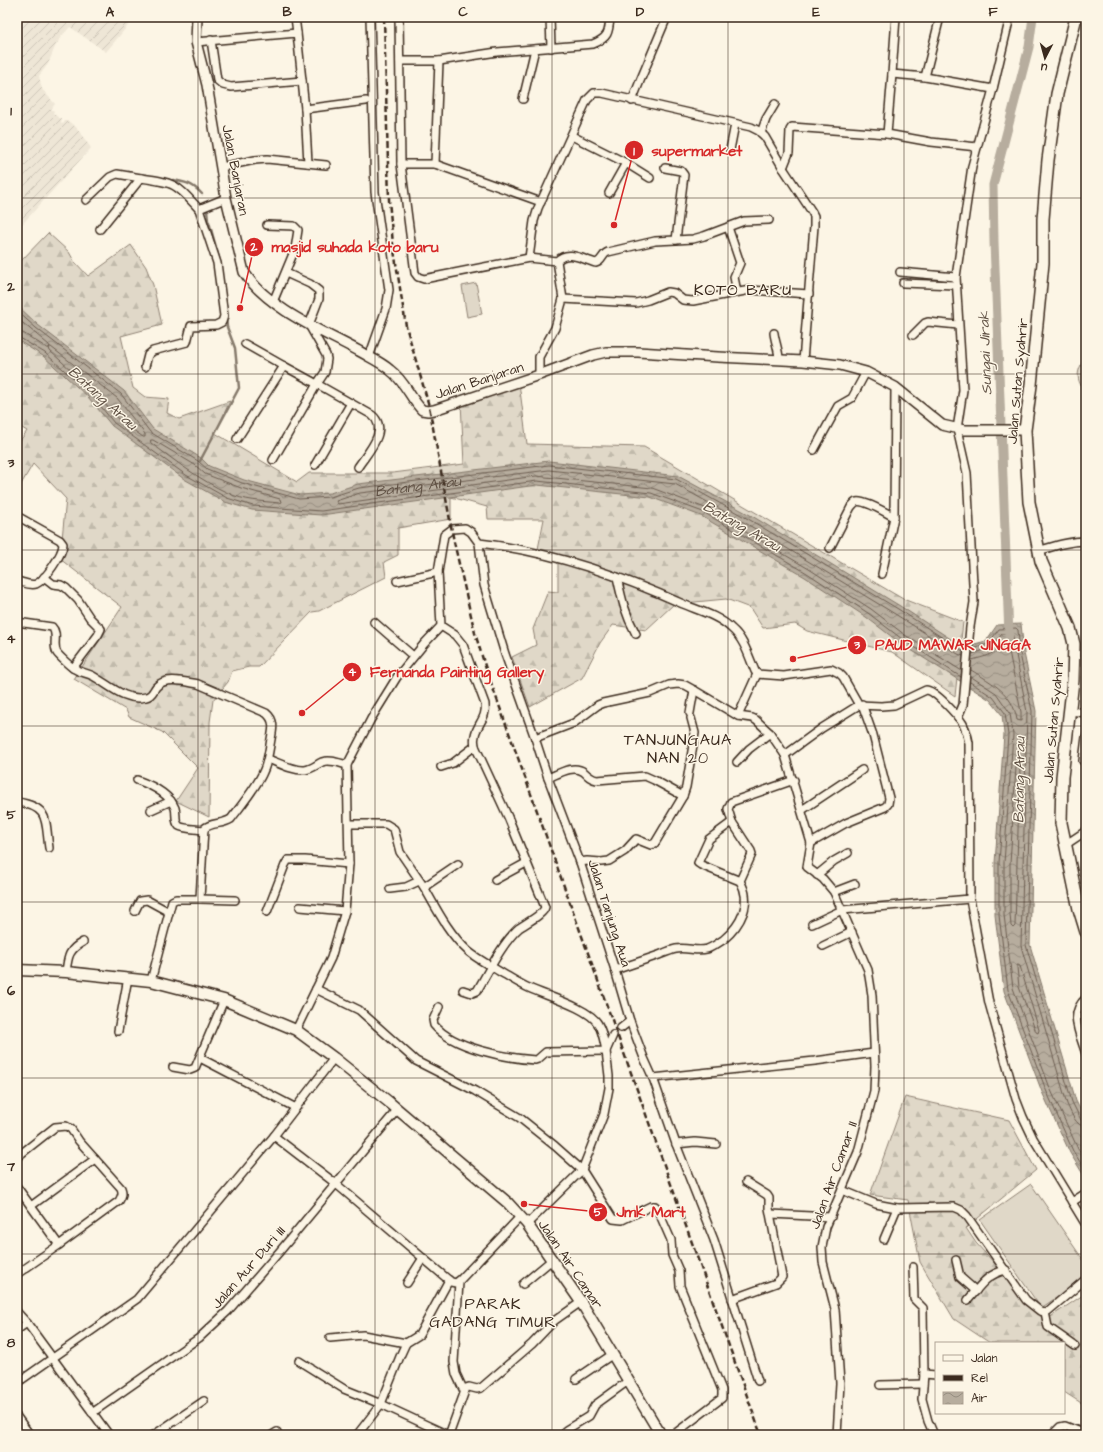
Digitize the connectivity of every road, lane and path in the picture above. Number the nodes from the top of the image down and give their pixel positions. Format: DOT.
graph roads {
  1 [pos="197,17"];
  2 [pos="295,17"];
  3 [pos="370,17"];
  4 [pos="398,17"];
  5 [pos="550,17"];
  6 [pos="610,17"];
  7 [pos="667,17"];
  8 [pos="896,17"];
  9 [pos="940,17"];
  10 [pos="1010,17"];
  11 [pos="1076,17"];
  12 [pos="297,33"];
  13 [pos="212,40"];
  14 [pos="196,42"];
  15 [pos="551,48"];
  16 [pos="535,50"];
  17 [pos="400,61"];
  18 [pos="438,61"];
  19 [pos="892,74"];
  20 [pos="925,77"];
  21 [pos="302,81"];
  22 [pos="993,89"];
  23 [pos="523,99"];
  24 [pos="632,100"];
  25 [pos="366,101"];
  26 [pos="775,104"];
  27 [pos="305,109"];
  28 [pos="735,124"];
  29 [pos="761,133"];
  30 [pos="887,134"];
  31 [pos="572,136"];
  32 [pos="977,147"];
  33 [pos="730,150"];
  34 [pos="308,163"];
  35 [pos="326,164"];
  36 [pos="401,164"];
  37 [pos="435,164"];
  38 [pos="626,164"];
  39 [pos="221,167"];
  40 [pos="665,168"];
  41 [pos="783,168"];
  42 [pos="141,178"];
  43 [pos="650,178"];
  44 [pos="609,193"];
  45 [pos="223,199"];
  46 [pos="86,200"];
  47 [pos="541,202"];
  48 [pos="202,208"];
  49 [pos="769,220"];
  50 [pos="267,225"];
  51 [pos="728,227"];
  52 [pos="100,229"];
  53 [pos="676,240"];
  54 [pos="529,258"];
  55 [pos="557,261"];
  56 [pos="900,272"];
  57 [pos="286,273"];
  58 [pos="956,281"];
  59 [pos="903,283"];
  60 [pos="737,292"];
  61 [pos="809,294"];
  62 [pos="563,299"];
  63 [pos="273,302"];
  64 [pos="309,325"];
  65 [pos="958,325"];
  66 [pos="774,333"];
  67 [pos="913,334"];
  68 [pos="245,344"];
  69 [pos="369,357"];
  70 [pos="779,360"];
  71 [pos="803,361"];
  72 [pos="284,366"];
  73 [pos="145,367"];
  74 [pos="866,372"];
  75 [pos="539,375"];
  76 [pos="317,384"];
  77 [pos="895,387"];
  78 [pos="352,403"];
  79 [pos="960,429"];
  80 [pos="1022,430"];
  81 [pos="237,439"];
  82 [pos="814,450"];
  83 [pos="274,460"];
  84 [pos="316,465"];
  85 [pos="358,467"];
  86 [pos="17,516"];
  87 [pos="894,517"];
  88 [pos="1086,541"];
  89 [pos="479,543"];
  90 [pos="830,548"];
  91 [pos="1038,551"];
  92 [pos="438,572"];
  93 [pos="882,574"];
  94 [pos="44,577"];
  95 [pos="617,577"];
  96 [pos="17,580"];
  97 [pos="397,582"];
  98 [pos="17,622"];
  99 [pos="374,622"];
  100 [pos="441,626"];
  101 [pos="636,634"];
  102 [pos="414,656"];
  103 [pos="73,668"];
  104 [pos="757,674"];
  105 [pos="694,690"];
  106 [pos="860,705"];
  107 [pos="1070,712"];
  108 [pos="1086,714"];
  109 [pos="738,716"];
  110 [pos="958,718"];
  111 [pos="770,733"];
  112 [pos="1086,737"];
  113 [pos="535,738"];
  114 [pos="476,746"];
  115 [pos="785,755"];
  116 [pos="268,759"];
  117 [pos="1083,761"];
  118 [pos="737,762"];
  119 [pos="348,765"];
  120 [pos="441,767"];
  121 [pos="862,770"];
  122 [pos="548,778"];
  123 [pos="137,780"];
  124 [pos="794,780"];
  125 [pos="683,796"];
  126 [pos="171,801"];
  127 [pos="17,802"];
  128 [pos="151,810"];
  129 [pos="802,810"];
  130 [pos="732,822"];
  131 [pos="349,824"];
  132 [pos="204,830"];
  133 [pos="1086,831"];
  134 [pos="811,843"];
  135 [pos="1065,845"];
  136 [pos="49,848"];
  137 [pos="848,853"];
  138 [pos="580,862"];
  139 [pos="526,863"];
  140 [pos="349,864"];
  141 [pos="458,864"];
  142 [pos="817,875"];
  143 [pos="496,880"];
  144 [pos="740,881"];
  145 [pos="422,884"];
  146 [pos="855,884"];
  147 [pos="390,889"];
  148 [pos="834,892"];
  149 [pos="200,898"];
  150 [pos="970,899"];
  151 [pos="235,900"];
  152 [pos="300,907"];
  153 [pos="842,910"];
  154 [pos="135,911"];
  155 [pos="345,911"];
  156 [pos="169,912"];
  157 [pos="267,912"];
  158 [pos="812,924"];
  159 [pos="852,932"];
  160 [pos="1086,932"];
  161 [pos="83,942"];
  162 [pos="823,946"];
  163 [pos="492,966"];
  164 [pos="17,970"];
  165 [pos="615,970"];
  166 [pos="66,972"];
  167 [pos="128,978"];
  168 [pos="152,981"];
  169 [pos="316,989"];
  170 [pos="463,990"];
  171 [pos="1086,998"];
  172 [pos="224,1000"];
  173 [pos="439,1007"];
  174 [pos="630,1021"];
  175 [pos="621,1028"];
  176 [pos="296,1030"];
  177 [pos="118,1031"];
  178 [pos="613,1035"];
  179 [pos="606,1051"];
  180 [pos="874,1053"];
  181 [pos="1086,1054"];
  182 [pos="200,1058"];
  183 [pos="334,1058"];
  184 [pos="173,1067"];
  185 [pos="653,1078"];
  186 [pos="296,1108"];
  187 [pos="397,1110"];
  188 [pos="274,1136"];
  189 [pos="676,1144"];
  190 [pos="716,1144"];
  191 [pos="17,1157"];
  192 [pos="95,1159"];
  193 [pos="582,1170"];
  194 [pos="746,1182"];
  195 [pos="335,1183"];
  196 [pos="17,1187"];
  197 [pos="842,1190"];
  198 [pos="1084,1194"];
  199 [pos="1072,1202"];
  200 [pos="32,1206"];
  201 [pos="898,1208"];
  202 [pos="771,1214"];
  203 [pos="831,1217"];
  204 [pos="524,1220"];
  205 [pos="1086,1225"];
  206 [pos="884,1239"];
  207 [pos="59,1246"];
  208 [pos="424,1258"];
  209 [pos="553,1259"];
  210 [pos="956,1260"];
  211 [pos="913,1267"];
  212 [pos="1006,1270"];
  213 [pos="17,1274"];
  214 [pos="1086,1279"];
  215 [pos="449,1280"];
  216 [pos="459,1282"];
  217 [pos="407,1283"];
  218 [pos="523,1284"];
  219 [pos="976,1291"];
  220 [pos="732,1299"];
  221 [pos="968,1300"];
  222 [pos="581,1302"];
  223 [pos="17,1312"];
  224 [pos="1046,1312"];
  225 [pos="27,1323"];
  226 [pos="17,1330"];
  227 [pos="330,1338"];
  228 [pos="406,1343"];
  229 [pos="1075,1346"];
  230 [pos="613,1354"];
  231 [pos="52,1359"];
  232 [pos="299,1361"];
  233 [pos="924,1374"];
  234 [pos="935,1375"];
  235 [pos="576,1379"];
  236 [pos="628,1381"];
  237 [pos="758,1381"];
  238 [pos="17,1383"];
  239 [pos="924,1384"];
  240 [pos="880,1385"];
  241 [pos="464,1391"];
  242 [pos="204,1401"];
  243 [pos="381,1404"];
  244 [pos="92,1413"];
  245 [pos="17,1417"];
  246 [pos="566,1430"];
  247 [pos="1086,1434"];
  248 [pos="30,1435"];
  249 [pos="109,1435"];
  250 [pos="154,1435"];
  251 [pos="357,1435"];
  252 [pos="448,1435"];
  253 [pos="662,1435"];
  254 [pos="674,1435"];
  255 [pos="838,1435"];
  256 [pos="934,1435"];
  257 [pos="1052,1435"];
  1 -- 14 [label="street, Jalan Banjaran"];
  2 -- 12 [label="street"];
  3 -- 69 [label="street"];
  4 -- 17 [label="street"];
  5 -- 15 [label="street"];
  6 -- 15 [label="street"];
  7 -- 24 [label="street"];
  8 -- 19 [label="street"];
  9 -- 20 [label="street"];
  10 -- 22 [label="street"];
  11 -- 80 [label="main road, Jalan Sutan Syahrir"];
  12 -- 13 [label="street"];
  12 -- 21 [label="street"];
  13 -- 14 [label="street"];
  13 -- 21 [label="street"];
  14 -- 39 [label="street, Jalan Banjaran"];
  15 -- 16 [label="street"];
  16 -- 18 [label="street"];
  16 -- 23 [label="street"];
  17 -- 18 [label="street"];
  17 -- 36 [label="street"];
  18 -- 37 [label="street"];
  19 -- 20 [label="street"];
  19 -- 30 [label="street"];
  20 -- 22 [label="street"];
  21 -- 27 [label="street"];
  22 -- 32 [label="street"];
  24 -- 28 [label="street"];
  24 -- 31 [label="street"];
  25 -- 27 [label="street"];
  26 -- 29 [label="street"];
  27 -- 34 [label="street"];
  28 -- 29 [label="street"];
  28 -- 33 [label="street"];
  29 -- 41 [label="street"];
  30 -- 32 [label="street"];
  30 -- 41 [label="street"];
  31 -- 38 [label="street"];
  31 -- 47 [label="street"];
  32 -- 58 [label="street"];
  34 -- 35 [label="street"];
  34 -- 39 [label="street"];
  36 -- 37 [label="street"];
  36 -- 54 [label="street"];
  37 -- 47 [label="street"];
  38 -- 43 [label="street"];
  38 -- 44 [label="street"];
  39 -- 45 [label="street, Jalan Banjaran"];
  40 -- 53 [label="street"];
  41 -- 61 [label="street"];
  42 -- 46 [label="street"];
  42 -- 48 [label="street"];
  42 -- 52 [label="street"];
  45 -- 48 [label="street"];
  45 -- 63 [label="street, Jalan Banjaran"];
  47 -- 54 [label="street"];
  48 -- 73 [label="street"];
  49 -- 51 [label="street"];
  50 -- 57 [label="street"];
  51 -- 53 [label="street"];
  51 -- 60 [label="street"];
  53 -- 55 [label="street"];
  54 -- 55 [label="street"];
  55 -- 62 [label="street"];
  56 -- 58 [label="street"];
  57 -- 63 [label="street"];
  57 -- 64 [label="street"];
  58 -- 59 [label="street"];
  58 -- 65 [label="street"];
  60 -- 61 [label="street"];
  60 -- 62 [label="street"];
  61 -- 71 [label="street"];
  62 -- 75 [label="street"];
  63 -- 64 [label="street, Jalan Banjaran"];
  64 -- 69 [label="street, Jalan Banjaran"];
  64 -- 76 [label="street"];
  65 -- 67 [label="street"];
  65 -- 79 [label="street"];
  66 -- 70 [label="street"];
  68 -- 72 [label="street"];
  69 -- 75 [label="street, Jalan Banjaran"];
  70 -- 71 [label="street, Jalan Banjaran"];
  70 -- 75 [label="street, Jalan Banjaran"];
  71 -- 74 [label="street, Jalan Banjaran"];
  72 -- 76 [label="street"];
  72 -- 81 [label="street"];
  74 -- 77 [label="street, Jalan Banjaran"];
  74 -- 82 [label="street"];
  76 -- 78 [label="street"];
  76 -- 83 [label="street"];
  77 -- 79 [label="street, Jalan Banjaran"];
  77 -- 87 [label="street"];
  78 -- 84 [label="street"];
  78 -- 85 [label="street"];
  79 -- 80 [label="street, Jalan Banjaran"];
  79 -- 110 [label="street"];
  80 -- 91 [label="main road, Jalan Sutan Syahrir"];
  86 -- 94 [label="street"];
  87 -- 90 [label="street"];
  87 -- 93 [label="street"];
  88 -- 91 [label="street"];
  89 -- 92 [label="street"];
  89 -- 95 [label="street"];
  89 -- 113 [label="street, Jalan Tanjung Aua"];
  91 -- 107 [label="main road, Jalan Sutan Syahrir"];
  92 -- 97 [label="street"];
  92 -- 100 [label="street"];
  94 -- 96 [label="street"];
  94 -- 103 [label="street"];
  95 -- 101 [label="street"];
  95 -- 104 [label="street"];
  98 -- 103 [label="street"];
  99 -- 102 [label="street"];
  100 -- 102 [label="street"];
  100 -- 114 [label="street"];
  102 -- 119 [label="street"];
  103 -- 116 [label="street"];
  104 -- 106 [label="street"];
  104 -- 109 [label="street"];
  105 -- 109 [label="street, Jalan Air Camar II"];
  105 -- 113 [label="street, Jalan Air Camar II"];
  105 -- 125 [label="street"];
  106 -- 110 [label="street"];
  106 -- 115 [label="street"];
  106 -- 134 [label="street"];
  107 -- 108 [label="street"];
  107 -- 135 [label="main road, Jalan Sutan Syahrir"];
  109 -- 111 [label="street, Jalan Air Camar II"];
  110 -- 150 [label="street"];
  111 -- 115 [label="street, Jalan Air Camar II"];
  111 -- 118 [label="street"];
  112 -- 117 [label="street"];
  113 -- 122 [label="street, Jalan Tanjung Aua"];
  114 -- 120 [label="street"];
  114 -- 139 [label="street"];
  115 -- 124 [label="street, Jalan Air Camar II"];
  116 -- 119 [label="street"];
  116 -- 132 [label="street"];
  119 -- 131 [label="street"];
  121 -- 129 [label="street"];
  122 -- 125 [label="street"];
  122 -- 138 [label="street, Jalan Tanjung Aua"];
  123 -- 126 [label="street"];
  124 -- 129 [label="street, Jalan Air Camar II"];
  124 -- 130 [label="street"];
  125 -- 138 [label="street"];
  126 -- 128 [label="street"];
  126 -- 132 [label="street"];
  127 -- 136 [label="street"];
  129 -- 134 [label="street, Jalan Air Camar II"];
  130 -- 144 [label="street"];
  130 -- 144 [label="street"];
  131 -- 140 [label="street"];
  131 -- 145 [label="street"];
  132 -- 149 [label="street"];
  133 -- 135 [label="street"];
  134 -- 142 [label="street, Jalan Air Camar II"];
  135 -- 160 [label="main road, Jalan Sutan Syahrir"];
  137 -- 142 [label="street"];
  138 -- 165 [label="street, Jalan Tanjung Aua"];
  139 -- 143 [label="street"];
  139 -- 163 [label="street"];
  140 -- 155 [label="street"];
  140 -- 157 [label="street"];
  141 -- 145 [label="street"];
  142 -- 148 [label="street, Jalan Air Camar II"];
  144 -- 165 [label="street"];
  145 -- 147 [label="street"];
  145 -- 163 [label="street"];
  146 -- 148 [label="street"];
  148 -- 153 [label="street, Jalan Air Camar II"];
  149 -- 151 [label="street"];
  149 -- 156 [label="street"];
  150 -- 153 [label="street"];
  150 -- 199 [label="street"];
  152 -- 155 [label="street"];
  153 -- 158 [label="street"];
  153 -- 159 [label="street, Jalan Air Camar II"];
  154 -- 156 [label="street"];
  155 -- 169 [label="street"];
  156 -- 168 [label="street"];
  159 -- 162 [label="street"];
  159 -- 180 [label="street, Jalan Air Camar II"];
  161 -- 166 [label="street"];
  163 -- 170 [label="street"];
  163 -- 179 [label="street"];
  164 -- 166 [label="main road, Jalan Air Camar"];
  165 -- 174 [label="street, Jalan Tanjung Aua"];
  166 -- 167 [label="main road, Jalan Air Camar"];
  167 -- 168 [label="main road, Jalan Air Camar"];
  167 -- 177 [label="street"];
  168 -- 172 [label="main road, Jalan Air Camar"];
  169 -- 176 [label="street"];
  169 -- 193 [label="street"];
  171 -- 181 [label="street"];
  172 -- 176 [label="main road, Jalan Air Camar"];
  172 -- 182 [label="street"];
  173 -- 179 [label="street"];
  174 -- 175 [label="street"];
  174 -- 185 [label="street, Jalan Tanjung Aua"];
  176 -- 183 [label="main road, Jalan Air Camar"];
  178 -- 179 [label="street"];
  179 -- 193 [label="street"];
  180 -- 185 [label="street"];
  180 -- 197 [label="street, Jalan Air Camar II"];
  182 -- 184 [label="street"];
  182 -- 186 [label="street"];
  183 -- 186 [label="street"];
  183 -- 187 [label="main road, Jalan Air Camar"];
  185 -- 189 [label="street, Jalan Tanjung Aua"];
  186 -- 188 [label="street"];
  187 -- 195 [label="street, Jalan Aur Duri III"];
  187 -- 204 [label="main road, Jalan Air Camar"];
  188 -- 195 [label="street"];
  188 -- 231 [label="street"];
  189 -- 190 [label="street"];
  189 -- 220 [label="street, Jalan Tanjung Aua"];
  191 -- 192 [label="street"];
  192 -- 200 [label="street"];
  192 -- 207 [label="street"];
  193 -- 204 [label="street"];
  193 -- 254 [label="street"];
  194 -- 202 [label="street"];
  195 -- 208 [label="street"];
  195 -- 244 [label="street, Jalan Aur Duri III"];
  196 -- 200 [label="street"];
  197 -- 201 [label="street"];
  197 -- 203 [label="street, Jalan Air Camar II"];
  198 -- 199 [label="street"];
  199 -- 205 [label="street"];
  200 -- 207 [label="street"];
  201 -- 206 [label="street"];
  201 -- 212 [label="street"];
  202 -- 203 [label="street"];
  202 -- 220 [label="street"];
  203 -- 255 [label="street, Jalan Air Camar II"];
  204 -- 209 [label="main road, Jalan Air Camar"];
  204 -- 216 [label="street"];
  207 -- 213 [label="street"];
  208 -- 215 [label="street"];
  208 -- 217 [label="street"];
  209 -- 218 [label="street"];
  209 -- 222 [label="main road, Jalan Air Camar"];
  210 -- 219 [label="street"];
  211 -- 233 [label="street"];
  212 -- 219 [label="street"];
  212 -- 224 [label="street"];
  214 -- 224 [label="street"];
  215 -- 216 [label="street"];
  215 -- 228 [label="street"];
  216 -- 241 [label="street"];
  219 -- 221 [label="street"];
  220 -- 237 [label="street, Jalan Tanjung Aua"];
  222 -- 230 [label="main road, Jalan Air Camar"];
  222 -- 241 [label="street"];
  223 -- 225 [label="street"];
  224 -- 229 [label="street"];
  225 -- 226 [label="street"];
  225 -- 231 [label="street"];
  227 -- 228 [label="street"];
  228 -- 243 [label="street"];
  230 -- 235 [label="street"];
  230 -- 236 [label="main road, Jalan Air Camar"];
  231 -- 238 [label="street"];
  231 -- 244 [label="street"];
  232 -- 243 [label="street"];
  233 -- 234 [label="street"];
  233 -- 239 [label="street"];
  236 -- 246 [label="street"];
  236 -- 253 [label="main road, Jalan Air Camar"];
  239 -- 240 [label="street"];
  239 -- 256 [label="street"];
  241 -- 252 [label="street"];
  242 -- 250 [label="street"];
  243 -- 251 [label="street"];
  243 -- 252 [label="street"];
  244 -- 249 [label="street"];
  245 -- 248 [label="street"];
  247 -- 257 [label="street"];
}
